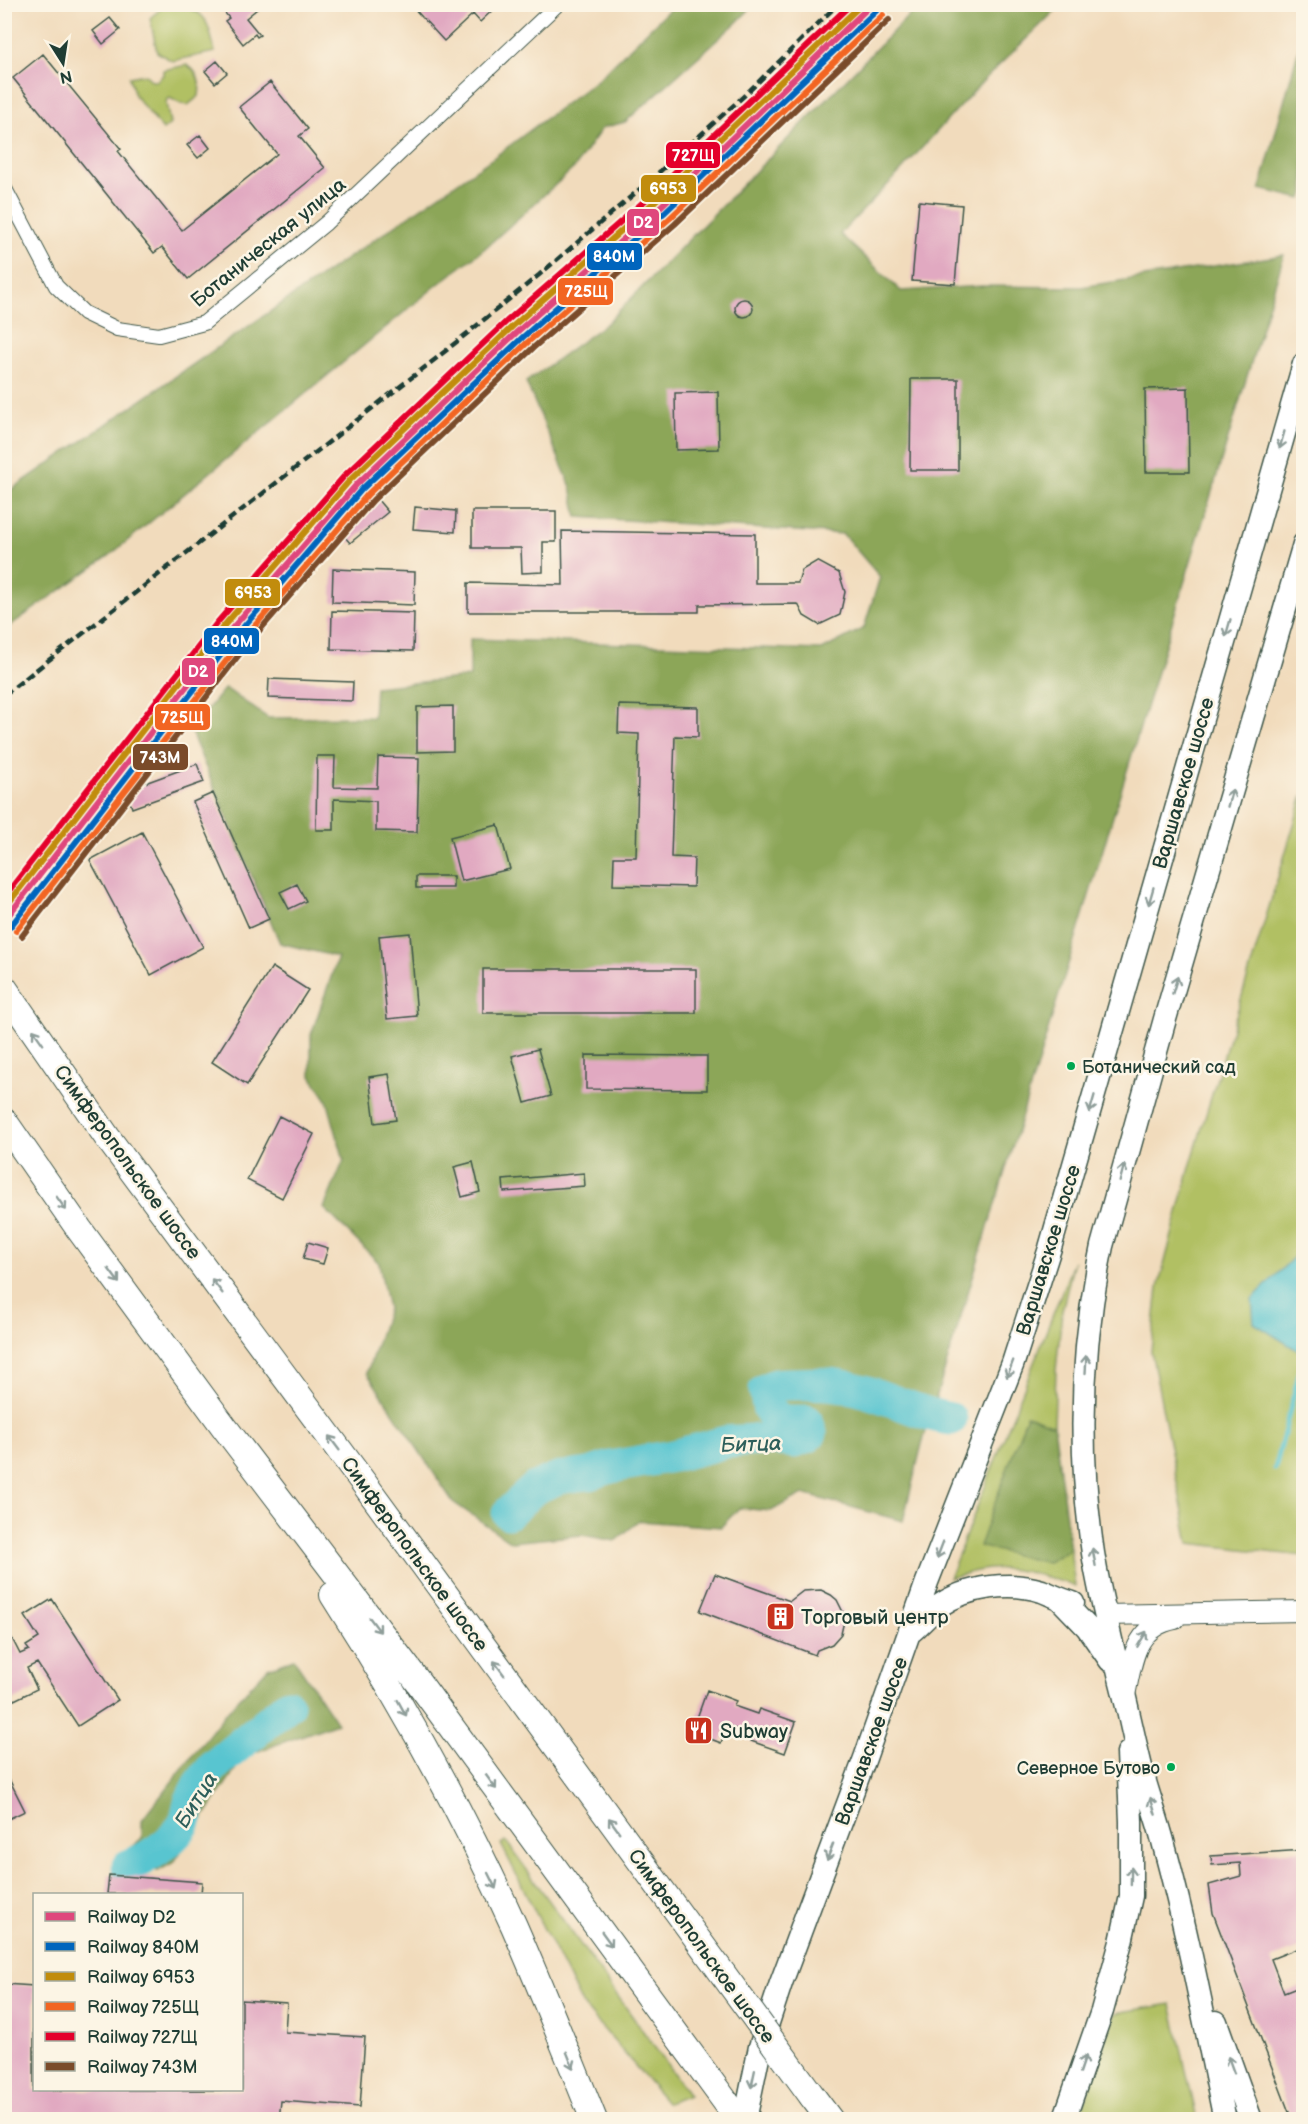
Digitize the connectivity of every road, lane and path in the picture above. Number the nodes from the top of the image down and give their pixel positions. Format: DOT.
graph roads {
  1 [pos="558,4"];
  2 [pos="4,187"];
  3 [pos="1304,364"];
  4 [pos="1304,543"];
  5 [pos="4,988"];
  6 [pos="4,1121"];
  7 [pos="225,1428"];
  8 [pos="1060,1599"];
  9 [pos="1304,1611"];
  10 [pos="1201,1613"];
  11 [pos="1105,1615"];
  12 [pos="909,1634"];
  13 [pos="1125,1695"];
  14 [pos="1188,1944"];
  15 [pos="594,2120"];
  16 [pos="739,2120"];
  17 [pos="745,2120"];
  18 [pos="829,2120"];
  19 [pos="1064,2120"];
  20 [pos="1224,2120"];
  21 [pos="1251,2120"];
  1 -- 2 [label="street, Ботаническая улица"];
  3 -- 12 [label="main road, Варшавское шоссе, one-way"];
  11 -- 4 [label="main road, one-way"];
  18 -- 5 [label="highway, Симферопольское шоссе, one-way, bridge"];
  6 -- 7 [label="highway, one-way"];
  7 -- 15 [label="highway, one-way"];
  7 -- 16 [label="highway, one-way"];
  8 -- 11 [label="main road"];
  8 -- 12 [label="main road"];
  8 -- 13 [label="main road"];
  9 -- 10 [label="street"];
  10 -- 11 [label="street"];
  13 -- 10 [label="street, one-way"];
  11 -- 13 [label="main road"];
  12 -- 17 [label="main road, Варшавское шоссе, one-way"];
  14 -- 13 [label="main road, one-way"];
  19 -- 13 [label="main road, one-way"];
  14 -- 20 [label="main road"];
  21 -- 14 [label="main road, one-way"];
}
